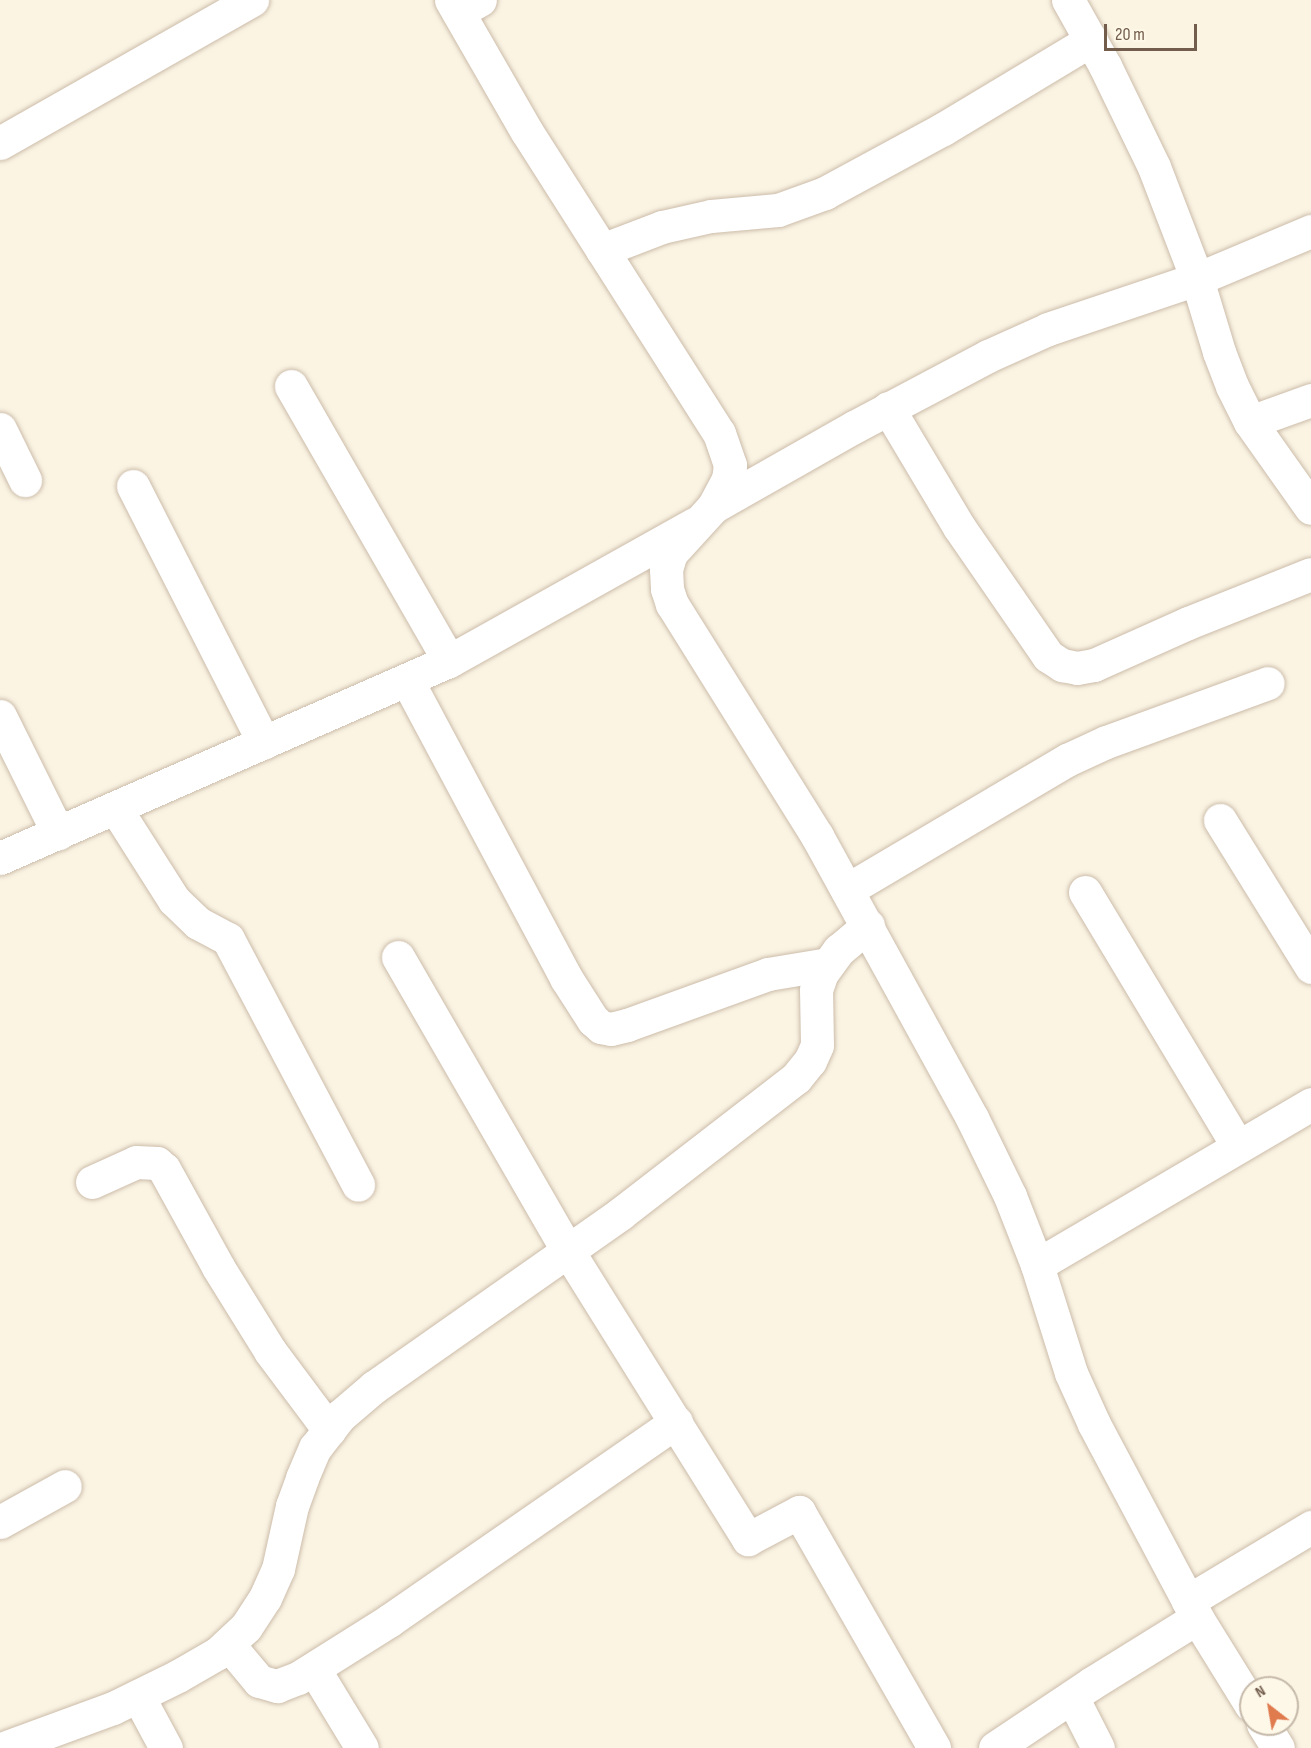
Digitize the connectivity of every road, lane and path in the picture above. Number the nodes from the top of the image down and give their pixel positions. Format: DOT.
graph roads {
  1 [pos="252,0"];
  2 [pos="1068,0"];
  3 [pos="463,4"];
  4 [pos="1091,40"];
  5 [pos="0,143"];
  6 [pos="1311,231"];
  7 [pos="602,250"];
  8 [pos="1197,279"];
  9 [pos="291,386"];
  10 [pos="1311,400"];
  11 [pos="888,408"];
  12 [pos="1250,422"];
  13 [pos="0,429"];
  14 [pos="25,480"];
  15 [pos="133,486"];
  16 [pos="1311,508"];
  17 [pos="706,514"];
  18 [pos="1311,574"];
  19 [pos="448,661"];
  20 [pos="407,680"];
  21 [pos="1268,683"];
  22 [pos="0,716"];
  23 [pos="264,743"];
  24 [pos="116,809"];
  25 [pos="1220,820"];
  26 [pos="58,833"];
  27 [pos="0,858"];
  28 [pos="847,890"];
  29 [pos="1085,892"];
  30 [pos="868,926"];
  31 [pos="398,957"];
  32 [pos="828,964"];
  33 [pos="1311,967"];
  34 [pos="1311,1104"];
  35 [pos="1238,1147"];
  36 [pos="92,1182"];
  37 [pos="358,1185"];
  38 [pos="568,1251"];
  39 [pos="1037,1265"];
  40 [pos="676,1422"];
  41 [pos="329,1430"];
  42 [pos="65,1486"];
  43 [pos="0,1522"];
  44 [pos="1311,1527"];
  45 [pos="1192,1610"];
  46 [pos="228,1644"];
  47 [pos="314,1669"];
  48 [pos="1239,1686"];
  49 [pos="138,1696"];
  50 [pos="1071,1697"];
  51 [pos="4,1748"];
  52 [pos="166,1748"];
  53 [pos="362,1748"];
  54 [pos="934,1748"];
  55 [pos="995,1748"];
  56 [pos="1098,1748"];
  1 -- 5 [label="street"];
  2 -- 4 [label="street"];
  3 -- 7 [label="street"];
  4 -- 7 [label="street"];
  4 -- 8 [label="street"];
  6 -- 8 [label="street"];
  7 -- 17 [label="street"];
  8 -- 11 [label="street"];
  8 -- 12 [label="street"];
  9 -- 19 [label="street"];
  10 -- 12 [label="street"];
  11 -- 17 [label="street"];
  11 -- 18 [label="street"];
  12 -- 16 [label="street"];
  13 -- 14 [label="street"];
  15 -- 23 [label="street"];
  17 -- 19 [label="street"];
  17 -- 28 [label="street"];
  19 -- 20 [label="street"];
  20 -- 23 [label="street"];
  20 -- 32 [label="street"];
  21 -- 28 [label="street"];
  22 -- 26 [label="street"];
  23 -- 24 [label="street"];
  24 -- 26 [label="street"];
  24 -- 37 [label="street"];
  25 -- 33 [label="street"];
  26 -- 27 [label="street"];
  28 -- 30 [label="street"];
  29 -- 35 [label="street"];
  30 -- 32 [label="street"];
  30 -- 39 [label="street"];
  31 -- 38 [label="street"];
  32 -- 38 [label="street"];
  34 -- 35 [label="street"];
  35 -- 39 [label="street"];
  36 -- 41 [label="street"];
  38 -- 40 [label="street"];
  38 -- 41 [label="street"];
  39 -- 45 [label="street"];
  40 -- 47 [label="street"];
  40 -- 54 [label="street"];
  41 -- 46 [label="street"];
  42 -- 43 [label="street"];
  44 -- 45 [label="street"];
  45 -- 48 [label="street"];
  45 -- 50 [label="street"];
  46 -- 47 [label="street"];
  46 -- 49 [label="street"];
  47 -- 53 [label="street"];
  49 -- 51 [label="street"];
  49 -- 52 [label="street"];
  50 -- 55 [label="street"];
  50 -- 56 [label="street"];
}
